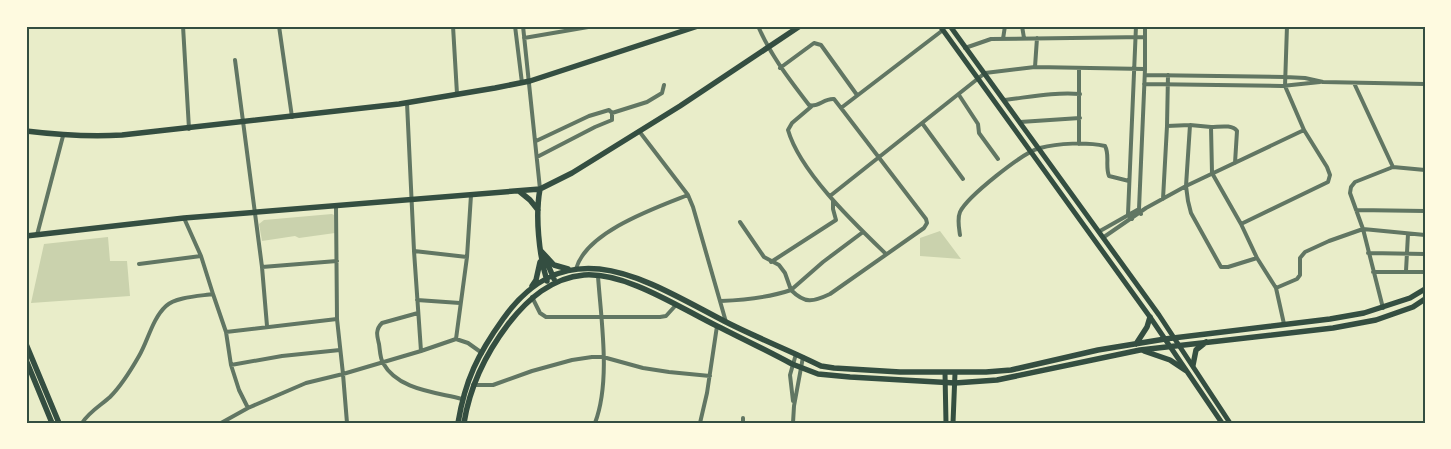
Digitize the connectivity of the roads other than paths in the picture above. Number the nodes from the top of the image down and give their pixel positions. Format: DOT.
graph roads {
  1 [pos="183,26"];
  2 [pos="279,26"];
  3 [pos="453,26"];
  4 [pos="515,26"];
  5 [pos="522,26"];
  6 [pos="594,26"];
  7 [pos="698,26"];
  8 [pos="758,26"];
  9 [pos="800,26"];
  10 [pos="950,26"];
  11 [pos="1005,26"];
  12 [pos="1022,26"];
  13 [pos="1136,26"];
  14 [pos="1145,26"];
  15 [pos="1288,26"];
  16 [pos="941,28"];
  17 [pos="1136,36"];
  18 [pos="1145,37"];
  19 [pos="524,38"];
  20 [pos="1024,38"];
  21 [pos="1037,38"];
  22 [pos="1003,39"];
  23 [pos="960,41"];
  24 [pos="955,45"];
  25 [pos="768,47"];
  26 [pos="965,48"];
  27 [pos="235,60"];
  28 [pos="1035,67"];
  29 [pos="780,68"];
  30 [pos="1079,68"];
  31 [pos="1135,68"];
  32 [pos="1145,69"];
  33 [pos="985,73"];
  34 [pos="1145,75"];
  35 [pos="1168,76"];
  36 [pos="1285,77"];
  37 [pos="979,79"];
  38 [pos="530,81"];
  39 [pos="1323,82"];
  40 [pos="522,83"];
  41 [pos="1354,83"];
  42 [pos="1144,84"];
  43 [pos="1425,84"];
  44 [pos="664,85"];
  45 [pos="1168,85"];
  46 [pos="1285,86"];
  47 [pos="457,94"];
  48 [pos="1080,94"];
  49 [pos="857,95"];
  50 [pos="959,95"];
  51 [pos="1004,100"];
  52 [pos="406,103"];
  53 [pos="812,106"];
  54 [pos="841,108"];
  55 [pos="612,113"];
  56 [pos="292,117"];
  57 [pos="1080,118"];
  58 [pos="244,122"];
  59 [pos="1020,122"];
  60 [pos="922,123"];
  61 [pos="1167,126"];
  62 [pos="1190,126"];
  63 [pos="1211,127"];
  64 [pos="189,129"];
  65 [pos="1304,130"];
  66 [pos="26,131"];
  67 [pos="639,131"];
  68 [pos="63,136"];
  69 [pos="536,141"];
  70 [pos="1078,144"];
  71 [pos="1038,148"];
  72 [pos="1032,152"];
  73 [pos="537,157"];
  74 [pos="880,157"];
  75 [pos="998,159"];
  76 [pos="1235,163"];
  77 [pos="1393,167"];
  78 [pos="1425,170"];
  79 [pos="1212,173"];
  80 [pos="963,179"];
  81 [pos="1129,181"];
  82 [pos="1186,186"];
  83 [pos="540,189"];
  84 [pos="519,191"];
  85 [pos="471,195"];
  86 [pos="688,195"];
  87 [pos="831,198"];
  88 [pos="412,199"];
  89 [pos="1163,199"];
  90 [pos="336,206"];
  91 [pos="538,210"];
  92 [pos="1356,210"];
  93 [pos="1425,210"];
  94 [pos="1140,211"];
  95 [pos="254,214"];
  96 [pos="1128,214"];
  97 [pos="184,218"];
  98 [pos="1132,219"];
  99 [pos="740,222"];
  100 [pos="1241,224"];
  101 [pos="1362,229"];
  102 [pos="1100,231"];
  103 [pos="863,232"];
  104 [pos="1408,234"];
  105 [pos="1425,234"];
  106 [pos="37,235"];
  107 [pos="960,235"];
  108 [pos="26,236"];
  109 [pos="1104,237"];
  110 [pos="414,251"];
  111 [pos="542,253"];
  112 [pos="1368,253"];
  113 [pos="886,254"];
  114 [pos="1407,254"];
  115 [pos="1425,254"];
  116 [pos="201,256"];
  117 [pos="467,257"];
  118 [pos="1256,258"];
  119 [pos="337,261"];
  120 [pos="771,262"];
  121 [pos="140,264"];
  122 [pos="262,267"];
  123 [pos="573,269"];
  124 [pos="1406,271"];
  125 [pos="1373,272"];
  126 [pos="1425,272"];
  127 [pos="553,276"];
  128 [pos="598,276"];
  129 [pos="546,279"];
  130 [pos="555,283"];
  131 [pos="549,286"];
  132 [pos="1276,288"];
  133 [pos="1425,289"];
  134 [pos="791,290"];
  135 [pos="528,291"];
  136 [pos="213,294"];
  137 [pos="532,297"];
  138 [pos="1425,299"];
  139 [pos="417,300"];
  140 [pos="721,302"];
  141 [pos="460,303"];
  142 [pos="676,305"];
  143 [pos="1383,308"];
  144 [pos="418,314"];
  145 [pos="601,317"];
  146 [pos="1150,317"];
  147 [pos="337,319"];
  148 [pos="726,322"];
  149 [pos="1284,324"];
  150 [pos="267,326"];
  151 [pos="717,326"];
  152 [pos="226,332"];
  153 [pos="1175,338"];
  154 [pos="456,339"];
  155 [pos="1166,339"];
  156 [pos="1207,342"];
  157 [pos="26,344"];
  158 [pos="1136,344"];
  159 [pos="1180,345"];
  160 [pos="1169,346"];
  161 [pos="340,350"];
  162 [pos="1140,350"];
  163 [pos="421,351"];
  164 [pos="481,353"];
  165 [pos="796,354"];
  166 [pos="603,357"];
  167 [pos="803,357"];
  168 [pos="486,358"];
  169 [pos="26,360"];
  170 [pos="1048,360"];
  171 [pos="382,363"];
  172 [pos="792,364"];
  173 [pos="232,365"];
  174 [pos="1193,365"];
  175 [pos="800,368"];
  176 [pos="1050,368"];
  177 [pos="1186,370"];
  178 [pos="945,373"];
  179 [pos="955,373"];
  180 [pos="343,374"];
  181 [pos="710,376"];
  182 [pos="945,383"];
  183 [pos="955,383"];
  184 [pos="473,385"];
  185 [pos="462,399"];
  186 [pos="794,406"];
  187 [pos="248,408"];
  188 [pos="52,423"];
  189 [pos="58,423"];
  190 [pos="82,423"];
  191 [pos="221,423"];
  192 [pos="347,423"];
  193 [pos="458,423"];
  194 [pos="464,423"];
  195 [pos="595,423"];
  196 [pos="700,423"];
  197 [pos="793,423"];
  198 [pos="946,423"];
  199 [pos="953,423"];
  200 [pos="1222,423"];
  201 [pos="1230,423"];
  1 -- 64 [label="street"];
  2 -- 56 [label="street"];
  3 -- 47 [label="street"];
  4 -- 40 [label="street"];
  5 -- 19 [label="street"];
  6 -- 19 [label="street"];
  7 -- 38 [label="main road"];
  8 -- 25 [label="street"];
  9 -- 25 [label="main road"];
  10 -- 23 [label="main road"];
  11 -- 22 [label="street"];
  12 -- 20 [label="street"];
  13 -- 17 [label="street"];
  14 -- 18 [label="street"];
  15 -- 36 [label="street"];
  16 -- 24 [label="main road"];
  16 -- 49 [label="street"];
  17 -- 18 [label="street"];
  17 -- 21 [label="street"];
  17 -- 31 [label="street"];
  18 -- 32 [label="street"];
  19 -- 38 [label="street"];
  20 -- 21 [label="street"];
  20 -- 22 [label="street"];
  21 -- 28 [label="street"];
  22 -- 26 [label="street"];
  23 -- 24 [label="main road"];
  23 -- 26 [label="main road"];
  24 -- 37 [label="main road"];
  25 -- 29 [label="street"];
  25 -- 67 [label="main road"];
  26 -- 33 [label="main road"];
  27 -- 58 [label="street"];
  28 -- 30 [label="street"];
  28 -- 33 [label="street"];
  29 -- 49 [label="street"];
  29 -- 53 [label="street"];
  30 -- 31 [label="street"];
  30 -- 48 [label="street"];
  31 -- 32 [label="street"];
  31 -- 81 [label="street"];
  32 -- 34 [label="street"];
  33 -- 37 [label="street"];
  33 -- 51 [label="main road"];
  34 -- 35 [label="street"];
  34 -- 42 [label="street"];
  35 -- 36 [label="street"];
  35 -- 45 [label="street"];
  36 -- 39 [label="street"];
  36 -- 46 [label="street"];
  37 -- 50 [label="street"];
  37 -- 72 [label="main road"];
  38 -- 40 [label="main road"];
  38 -- 69 [label="street"];
  39 -- 41 [label="street"];
  39 -- 46 [label="street"];
  40 -- 47 [label="main road"];
  41 -- 43 [label="street"];
  41 -- 77 [label="street"];
  42 -- 45 [label="street"];
  42 -- 94 [label="street"];
  44 -- 55 [label="street"];
  45 -- 46 [label="street"];
  45 -- 61 [label="street"];
  46 -- 65 [label="street"];
  47 -- 52 [label="main road"];
  48 -- 51 [label="street"];
  48 -- 57 [label="street"];
  49 -- 54 [label="street"];
  50 -- 60 [label="street"];
  50 -- 75 [label="street"];
  51 -- 59 [label="main road"];
  52 -- 56 [label="main road"];
  52 -- 88 [label="street"];
  53 -- 54 [label="street"];
  53 -- 87 [label="street"];
  54 -- 74 [label="street"];
  55 -- 69 [label="street"];
  55 -- 73 [label="street"];
  56 -- 58 [label="main road"];
  57 -- 59 [label="street"];
  57 -- 70 [label="street"];
  58 -- 64 [label="main road"];
  58 -- 95 [label="street"];
  59 -- 71 [label="main road"];
  60 -- 74 [label="street"];
  60 -- 80 [label="street"];
  61 -- 62 [label="street"];
  61 -- 89 [label="street"];
  62 -- 63 [label="street"];
  62 -- 82 [label="street"];
  63 -- 76 [label="street"];
  63 -- 79 [label="street"];
  64 -- 68 [label="main road"];
  65 -- 76 [label="street"];
  65 -- 100 [label="street"];
  66 -- 68 [label="main road"];
  67 -- 83 [label="main road"];
  67 -- 86 [label="street"];
  68 -- 106 [label="street"];
  69 -- 73 [label="street"];
  70 -- 71 [label="street"];
  70 -- 81 [label="street"];
  71 -- 72 [label="street"];
  71 -- 102 [label="main road"];
  72 -- 107 [label="street"];
  72 -- 146 [label="main road"];
  73 -- 83 [label="street"];
  74 -- 87 [label="street"];
  74 -- 113 [label="street"];
  76 -- 79 [label="street"];
  77 -- 78 [label="street"];
  77 -- 92 [label="street"];
  79 -- 82 [label="street"];
  79 -- 100 [label="street"];
  81 -- 96 [label="street"];
  82 -- 89 [label="street"];
  82 -- 118 [label="street"];
  83 -- 84 [label="main road"];
  83 -- 91 [label="main road"];
  84 -- 85 [label="main road"];
  84 -- 91 [label="main road"];
  85 -- 88 [label="main road"];
  85 -- 117 [label="street"];
  86 -- 123 [label="street"];
  86 -- 140 [label="street"];
  87 -- 103 [label="street"];
  87 -- 120 [label="street"];
  88 -- 90 [label="main road"];
  88 -- 110 [label="street"];
  89 -- 94 [label="street"];
  90 -- 95 [label="main road"];
  90 -- 119 [label="street"];
  91 -- 111 [label="main road"];
  92 -- 93 [label="street"];
  92 -- 101 [label="street"];
  94 -- 96 [label="street"];
  94 -- 98 [label="street"];
  95 -- 97 [label="main road"];
  95 -- 122 [label="street"];
  96 -- 98 [label="street"];
  96 -- 102 [label="street"];
  97 -- 106 [label="main road"];
  97 -- 116 [label="street"];
  98 -- 109 [label="street"];
  99 -- 120 [label="street"];
  100 -- 118 [label="street"];
  101 -- 104 [label="street"];
  101 -- 112 [label="street"];
  101 -- 132 [label="street"];
  102 -- 109 [label="main road"];
  103 -- 113 [label="street"];
  103 -- 134 [label="street"];
  104 -- 105 [label="street"];
  104 -- 114 [label="street"];
  106 -- 108 [label="main road"];
  109 -- 153 [label="main road"];
  110 -- 117 [label="street"];
  110 -- 139 [label="street"];
  111 -- 123 [label="main road"];
  111 -- 127 [label="main road"];
  111 -- 129 [label="main road"];
  111 -- 135 [label="main road"];
  112 -- 114 [label="street"];
  112 -- 125 [label="street"];
  113 -- 134 [label="street"];
  114 -- 115 [label="street"];
  114 -- 124 [label="street"];
  116 -- 121 [label="street"];
  116 -- 136 [label="street"];
  117 -- 141 [label="street"];
  118 -- 132 [label="street"];
  119 -- 122 [label="street"];
  119 -- 147 [label="street"];
  120 -- 134 [label="street"];
  122 -- 150 [label="street"];
  123 -- 127 [label="main road"];
  123 -- 148 [label="main road"];
  124 -- 125 [label="street"];
  124 -- 126 [label="street"];
  125 -- 143 [label="street"];
  127 -- 129 [label="main road"];
  127 -- 130 [label="main road"];
  128 -- 130 [label="main road"];
  128 -- 142 [label="main road"];
  128 -- 145 [label="street"];
  129 -- 131 [label="main road"];
  129 -- 135 [label="main road"];
  130 -- 131 [label="main road"];
  131 -- 137 [label="main road"];
  132 -- 149 [label="street"];
  133 -- 143 [label="main road"];
  134 -- 140 [label="street"];
  135 -- 164 [label="main road"];
  136 -- 152 [label="street"];
  136 -- 190 [label="street"];
  137 -- 145 [label="street"];
  137 -- 168 [label="main road"];
  138 -- 156 [label="main road"];
  139 -- 141 [label="street"];
  139 -- 144 [label="street"];
  140 -- 148 [label="street"];
  141 -- 154 [label="street"];
  142 -- 145 [label="street"];
  142 -- 151 [label="main road"];
  143 -- 149 [label="main road"];
  144 -- 163 [label="street"];
  144 -- 171 [label="street"];
  145 -- 166 [label="street"];
  146 -- 155 [label="main road"];
  146 -- 158 [label="main road"];
  147 -- 150 [label="street"];
  147 -- 161 [label="street"];
  148 -- 165 [label="main road"];
  149 -- 153 [label="main road"];
  150 -- 152 [label="street"];
  151 -- 172 [label="main road"];
  151 -- 181 [label="street"];
  152 -- 173 [label="street"];
  153 -- 155 [label="main road"];
  153 -- 159 [label="main road"];
  154 -- 163 [label="street"];
  154 -- 164 [label="street"];
  155 -- 158 [label="main road"];
  155 -- 160 [label="main road"];
  156 -- 159 [label="main road"];
  156 -- 174 [label="main road"];
  157 -- 189 [label="main road"];
  158 -- 170 [label="main road"];
  159 -- 160 [label="main road"];
  159 -- 174 [label="main road"];
  160 -- 162 [label="main road"];
  160 -- 177 [label="main road"];
  161 -- 173 [label="street"];
  161 -- 180 [label="street"];
  162 -- 176 [label="main road"];
  162 -- 177 [label="main road"];
  163 -- 171 [label="street"];
  164 -- 168 [label="street"];
  164 -- 185 [label="main road"];
  165 -- 167 [label="main road"];
  165 -- 172 [label="street"];
  166 -- 181 [label="street"];
  166 -- 184 [label="street"];
  166 -- 195 [label="street"];
  167 -- 175 [label="street"];
  167 -- 178 [label="main road"];
  168 -- 184 [label="main road"];
  169 -- 188 [label="main road"];
  170 -- 176 [label="main road"];
  170 -- 179 [label="main road"];
  171 -- 180 [label="street"];
  171 -- 185 [label="street"];
  172 -- 175 [label="main road"];
  172 -- 186 [label="street"];
  173 -- 187 [label="street"];
  174 -- 201 [label="main road"];
  175 -- 182 [label="main road"];
  175 -- 186 [label="street"];
  176 -- 183 [label="main road"];
  177 -- 200 [label="main road"];
  178 -- 179 [label="main road"];
  178 -- 182 [label="main road"];
  179 -- 183 [label="main road"];
  180 -- 187 [label="street"];
  180 -- 192 [label="street"];
  181 -- 196 [label="street"];
  182 -- 183 [label="main road"];
  182 -- 198 [label="main road"];
  183 -- 199 [label="main road"];
  184 -- 194 [label="main road"];
  185 -- 193 [label="main road"];
  186 -- 197 [label="street"];
  187 -- 191 [label="street"];
}
